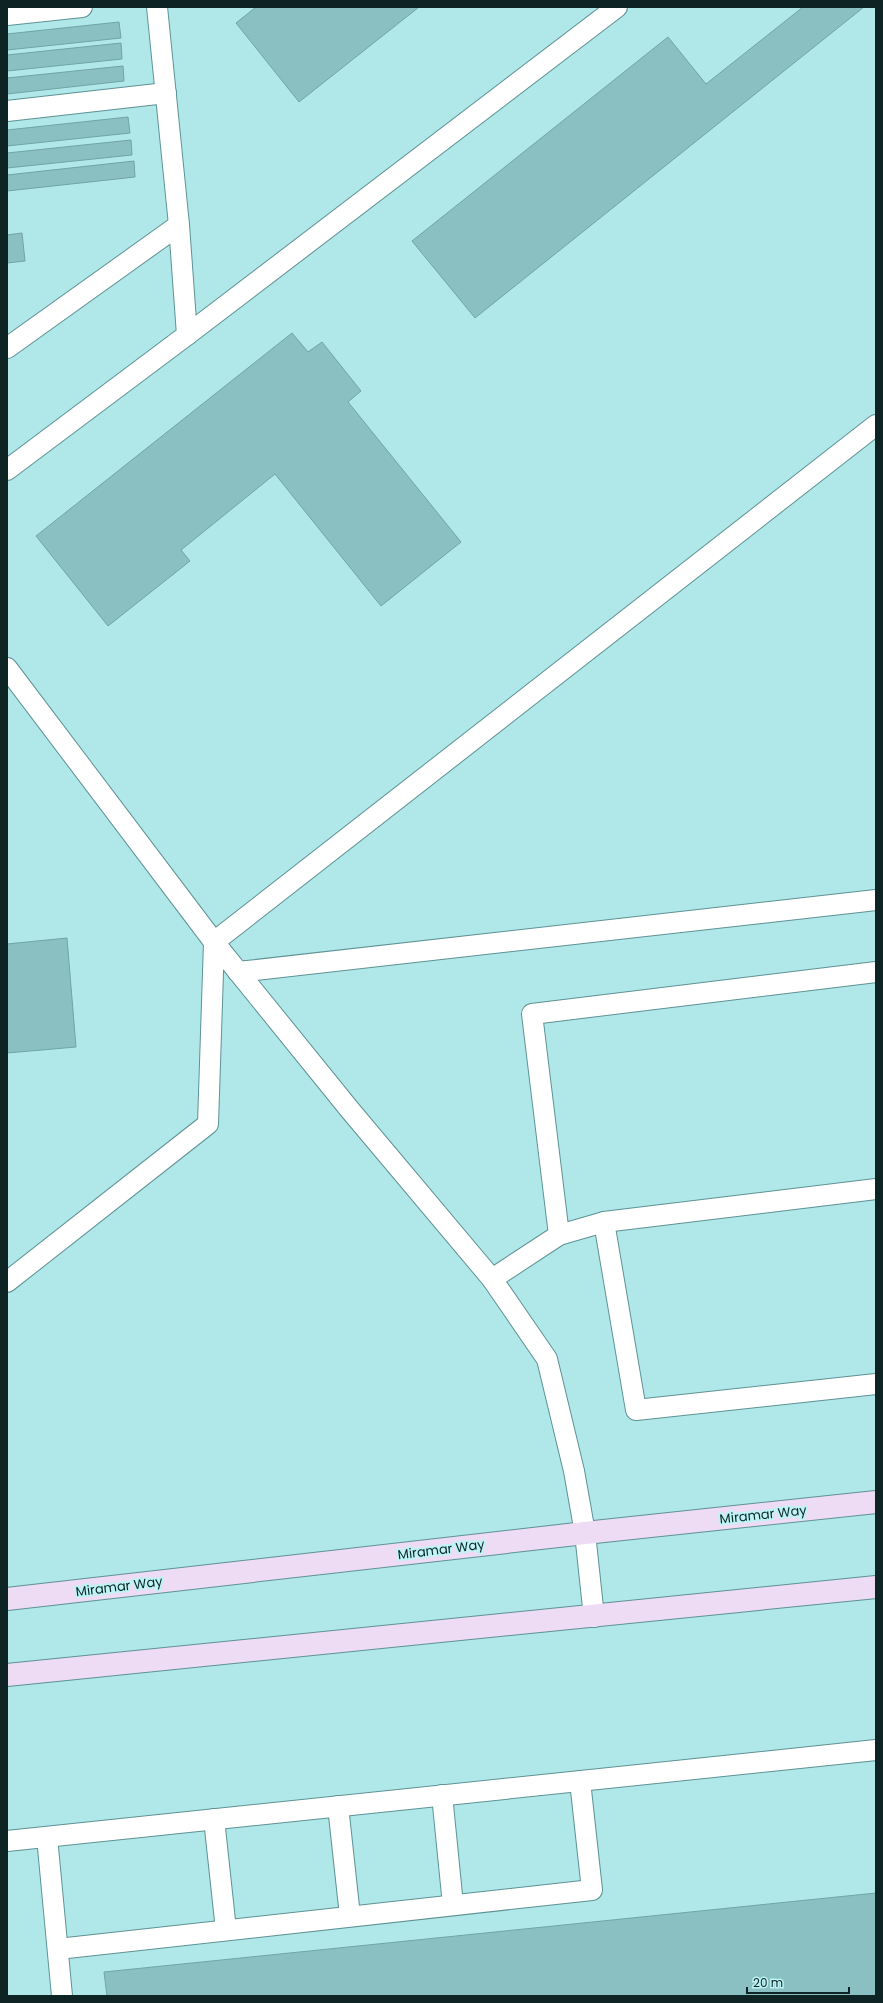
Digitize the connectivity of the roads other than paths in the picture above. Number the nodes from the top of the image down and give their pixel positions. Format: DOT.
graph roads {
  1 [pos="82,7"];
  2 [pos="157,7"];
  3 [pos="617,7"];
  4 [pos="7,15"];
  5 [pos="166,93"];
  6 [pos="7,111"];
  7 [pos="179,225"];
  8 [pos="187,335"];
  9 [pos="7,348"];
  10 [pos="876,426"];
  11 [pos="7,470"];
  12 [pos="7,668"];
  13 [pos="876,900"];
  14 [pos="214,942"];
  15 [pos="238,972"];
  16 [pos="876,972"];
  17 [pos="876,1188"];
  18 [pos="604,1222"];
  19 [pos="559,1235"];
  20 [pos="492,1279"];
  21 [pos="7,1282"];
  22 [pos="876,1384"];
  23 [pos="876,1502"];
  24 [pos="585,1533"];
  25 [pos="876,1587"];
  26 [pos="7,1599"];
  27 [pos="594,1617"];
  28 [pos="7,1675"];
  29 [pos="876,1750"];
  30 [pos="580,1781"];
  31 [pos="442,1795"];
  32 [pos="338,1806"];
  33 [pos="214,1819"];
  34 [pos="47,1837"];
  35 [pos="7,1841"];
  36 [pos="454,1905"];
  37 [pos="350,1916"];
  38 [pos="226,1930"];
  39 [pos="58,1948"];
  40 [pos="62,1996"];
  1 -- 4 [label="lane"];
  2 -- 5 [label="lane"];
  3 -- 8 [label="lane"];
  5 -- 6 [label="lane"];
  5 -- 7 [label="lane"];
  7 -- 8 [label="lane"];
  7 -- 9 [label="lane"];
  8 -- 11 [label="lane"];
  10 -- 14 [label="lane"];
  12 -- 14 [label="lane"];
  13 -- 15 [label="lane"];
  14 -- 15 [label="lane"];
  14 -- 21 [label="lane"];
  15 -- 20 [label="lane"];
  16 -- 19 [label="lane"];
  17 -- 18 [label="lane"];
  18 -- 19 [label="lane"];
  18 -- 22 [label="lane"];
  19 -- 20 [label="lane"];
  20 -- 24 [label="lane"];
  23 -- 24 [label="main road, Miramar Way"];
  24 -- 26 [label="main road, Miramar Way"];
  24 -- 27 [label="lane"];
  25 -- 27 [label="main road"];
  27 -- 28 [label="main road"];
  29 -- 30 [label="lane"];
  30 -- 31 [label="lane"];
  30 -- 36 [label="lane"];
  31 -- 32 [label="lane"];
  31 -- 36 [label="lane"];
  32 -- 33 [label="lane"];
  32 -- 37 [label="lane"];
  33 -- 34 [label="lane"];
  33 -- 38 [label="lane"];
  34 -- 35 [label="lane"];
  34 -- 39 [label="lane"];
  36 -- 37 [label="lane"];
  37 -- 38 [label="lane"];
  38 -- 39 [label="lane"];
  39 -- 40 [label="lane"];
}
